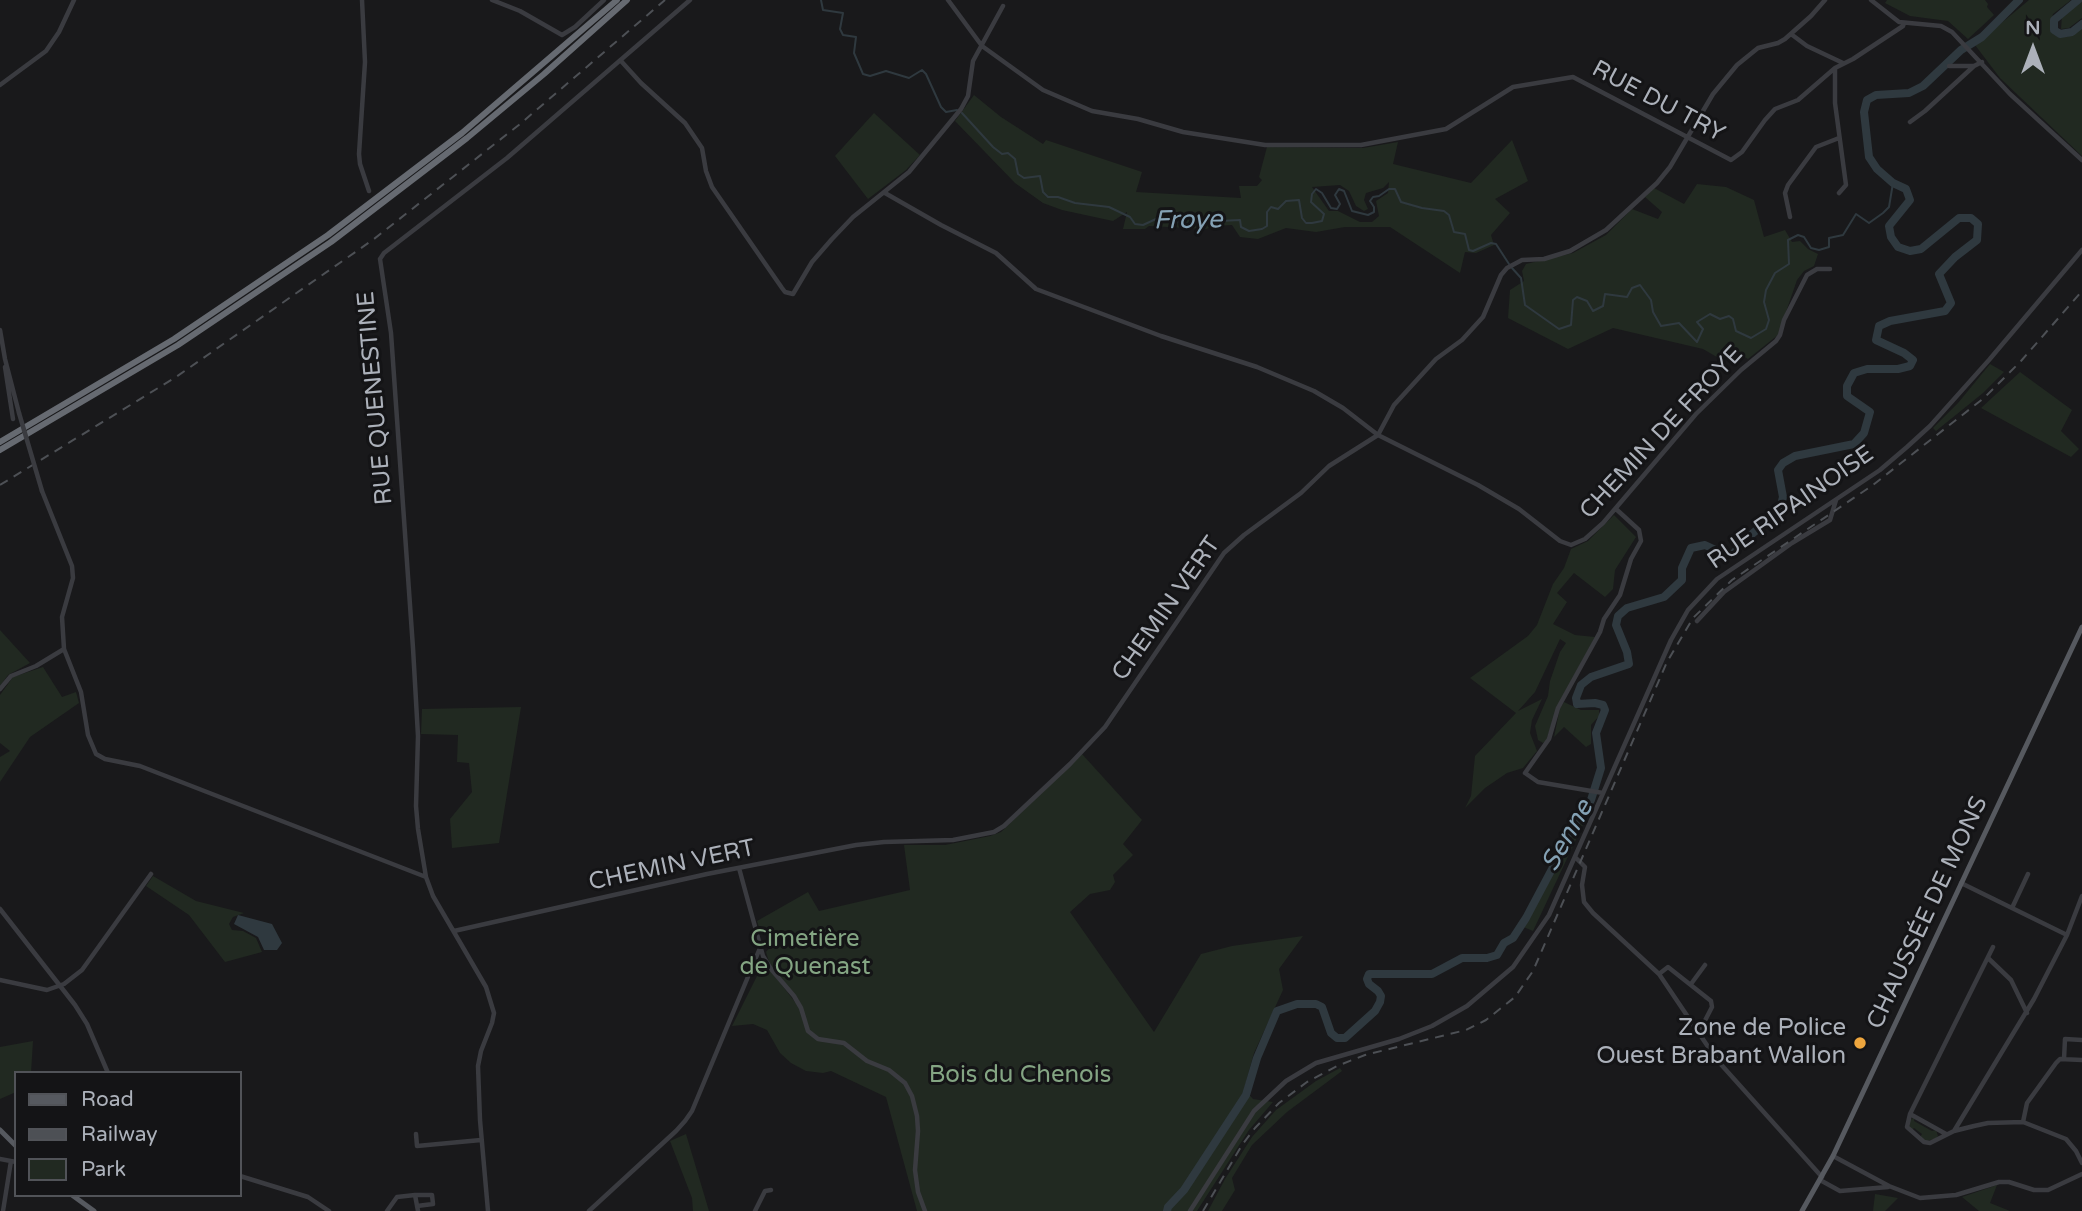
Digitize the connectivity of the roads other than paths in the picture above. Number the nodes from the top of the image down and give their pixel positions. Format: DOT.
graph roads {
  1 [pos="74,0"];
  2 [pos="362,0"];
  3 [pos="492,0"];
  4 [pos="604,0"];
  5 [pos="617,0"];
  6 [pos="627,0"];
  7 [pos="690,0"];
  8 [pos="948,0"];
  9 [pos="1825,0"];
  10 [pos="1875,1"];
  11 [pos="1003,6"];
  12 [pos="1901,24"];
  13 [pos="1791,34"];
  14 [pos="980,44"];
  15 [pos="621,61"];
  16 [pos="1982,62"];
  17 [pos="1843,64"];
  18 [pos="1949,66"];
  19 [pos="1974,66"];
  20 [pos="1835,68"];
  21 [pos="0,85"];
  22 [pos="1910,122"];
  23 [pos="1688,137"];
  24 [pos="1839,138"];
  25 [pos="2082,160"];
  26 [pos="369,191"];
  27 [pos="885,193"];
  28 [pos="1839,193"];
  29 [pos="1790,217"];
  30 [pos="2082,250"];
  31 [pos="1830,269"];
  32 [pos="0,330"];
  33 [pos="5,359"];
  34 [pos="13,419"];
  35 [pos="1378,435"];
  36 [pos="0,442"];
  37 [pos="0,450"];
  38 [pos="1836,499"];
  39 [pos="1616,509"];
  40 [pos="1697,621"];
  41 [pos="2082,628"];
  42 [pos="64,649"];
  43 [pos="0,689"];
  44 [pos="1600,793"];
  45 [pos="1575,857"];
  46 [pos="739,868"];
  47 [pos="151,874"];
  48 [pos="2028,874"];
  49 [pos="426,877"];
  50 [pos="1961,883"];
  51 [pos="2082,896"];
  52 [pos="2012,908"];
  53 [pos="0,909"];
  54 [pos="454,931"];
  55 [pos="2067,935"];
  56 [pos="761,947"];
  57 [pos="1993,947"];
  58 [pos="1988,958"];
  59 [pos="1704,965"];
  60 [pos="1659,974"];
  61 [pos="0,980"];
  62 [pos="1691,984"];
  63 [pos="60,985"];
  64 [pos="2027,1013"];
  65 [pos="1698,1034"];
  66 [pos="2082,1040"];
  67 [pos="2064,1059"];
  68 [pos="2082,1060"];
  69 [pos="107,1071"];
  70 [pos="1910,1114"];
  71 [pos="2023,1122"];
  72 [pos="0,1130"];
  73 [pos="1954,1131"];
  74 [pos="1947,1134"];
  75 [pos="416,1135"];
  76 [pos="481,1140"];
  77 [pos="14,1144"];
  78 [pos="1833,1156"];
  79 [pos="0,1159"];
  80 [pos="14,1161"];
  81 [pos="2082,1163"];
  82 [pos="2082,1174"];
  83 [pos="242,1176"];
  84 [pos="1821,1178"];
  85 [pos="1889,1186"];
  86 [pos="771,1190"];
  87 [pos="415,1195"];
  88 [pos="75,1197"];
  89 [pos="417,1209"];
  90 [pos="3,1211"];
  91 [pos="94,1211"];
  92 [pos="329,1211"];
  93 [pos="387,1211"];
  94 [pos="488,1211"];
  95 [pos="589,1211"];
  96 [pos="755,1211"];
  97 [pos="925,1211"];
  98 [pos="1190,1211"];
  99 [pos="1802,1211"];
  1 -- 21 [label="street"];
  2 -- 26 [label="street"];
  3 -- 4 [label="street"];
  5 -- 36 [label="highway"];
  6 -- 37 [label="highway"];
  7 -- 15 [label="street, RUE QUENESTINE"];
  8 -- 14 [label="street, RUE DU TRY"];
  9 -- 13 [label="street, CHEMIN VERT"];
  10 -- 12 [label="street"];
  11 -- 14 [label="street"];
  12 -- 16 [label="street"];
  12 -- 17 [label="street, RUE DU TRY"];
  13 -- 17 [label="street"];
  13 -- 23 [label="street, CHEMIN VERT"];
  14 -- 23 [label="street, RUE DU TRY"];
  14 -- 27 [label="street"];
  15 -- 27 [label="street"];
  15 -- 49 [label="street, RUE QUENESTINE"];
  16 -- 19 [label="street"];
  16 -- 25 [label="street"];
  17 -- 20 [label="street, RUE DU TRY"];
  18 -- 19 [label="street"];
  19 -- 22 [label="street"];
  20 -- 23 [label="street, RUE DU TRY"];
  20 -- 24 [label="street"];
  23 -- 35 [label="street, CHEMIN VERT"];
  24 -- 28 [label="street"];
  24 -- 29 [label="street"];
  27 -- 35 [label="street, CHEMIN DE FROYE"];
  30 -- 38 [label="street, RUE RIPAINOISE"];
  31 -- 39 [label="street, CHEMIN DE FROYE"];
  32 -- 33 [label="street"];
  33 -- 34 [label="street"];
  33 -- 42 [label="street, bridge"];
  35 -- 39 [label="street, CHEMIN DE FROYE"];
  35 -- 46 [label="street, CHEMIN VERT"];
  38 -- 40 [label="street"];
  38 -- 44 [label="street, RUE RIPAINOISE"];
  39 -- 44 [label="street"];
  41 -- 50 [label="main road, CHAUSSÉE DE MONS"];
  42 -- 43 [label="street"];
  42 -- 49 [label="street"];
  44 -- 45 [label="street, RUE RIPAINOISE"];
  45 -- 60 [label="street"];
  45 -- 98 [label="street, RUE RIPAINOISE"];
  46 -- 54 [label="street, CHEMIN VERT"];
  46 -- 56 [label="street"];
  47 -- 63 [label="street"];
  48 -- 52 [label="street"];
  49 -- 54 [label="street, RUE QUENESTINE"];
  50 -- 52 [label="street"];
  50 -- 78 [label="main road, CHAUSSÉE DE MONS"];
  51 -- 55 [label="street"];
  52 -- 55 [label="street"];
  53 -- 63 [label="street"];
  54 -- 76 [label="street, RUE QUENESTINE"];
  55 -- 64 [label="street"];
  56 -- 95 [label="street"];
  56 -- 97 [label="street"];
  57 -- 58 [label="street"];
  58 -- 64 [label="street"];
  58 -- 70 [label="street"];
  59 -- 62 [label="street"];
  60 -- 62 [label="street"];
  60 -- 65 [label="street"];
  61 -- 63 [label="street"];
  62 -- 65 [label="street"];
  63 -- 69 [label="street"];
  64 -- 73 [label="street"];
  65 -- 84 [label="street"];
  66 -- 67 [label="street"];
  67 -- 68 [label="street"];
  67 -- 71 [label="street"];
  70 -- 74 [label="street"];
  70 -- 74 [label="street"];
  71 -- 73 [label="street"];
  71 -- 81 [label="street"];
  72 -- 77 [label="main road"];
  73 -- 74 [label="street"];
  75 -- 76 [label="street"];
  76 -- 94 [label="street, RUE QUENESTINE"];
  78 -- 84 [label="main road, CHAUSSÉE DE MONS"];
  78 -- 85 [label="street"];
  79 -- 80 [label="street"];
  80 -- 90 [label="street"];
  82 -- 85 [label="street"];
  83 -- 92 [label="street"];
  84 -- 85 [label="street"];
  84 -- 99 [label="main road, CHAUSSÉE DE MONS"];
  86 -- 96 [label="street"];
  87 -- 89 [label="street"];
  87 -- 89 [label="street"];
  87 -- 93 [label="street"];
  88 -- 91 [label="main road"];
}
